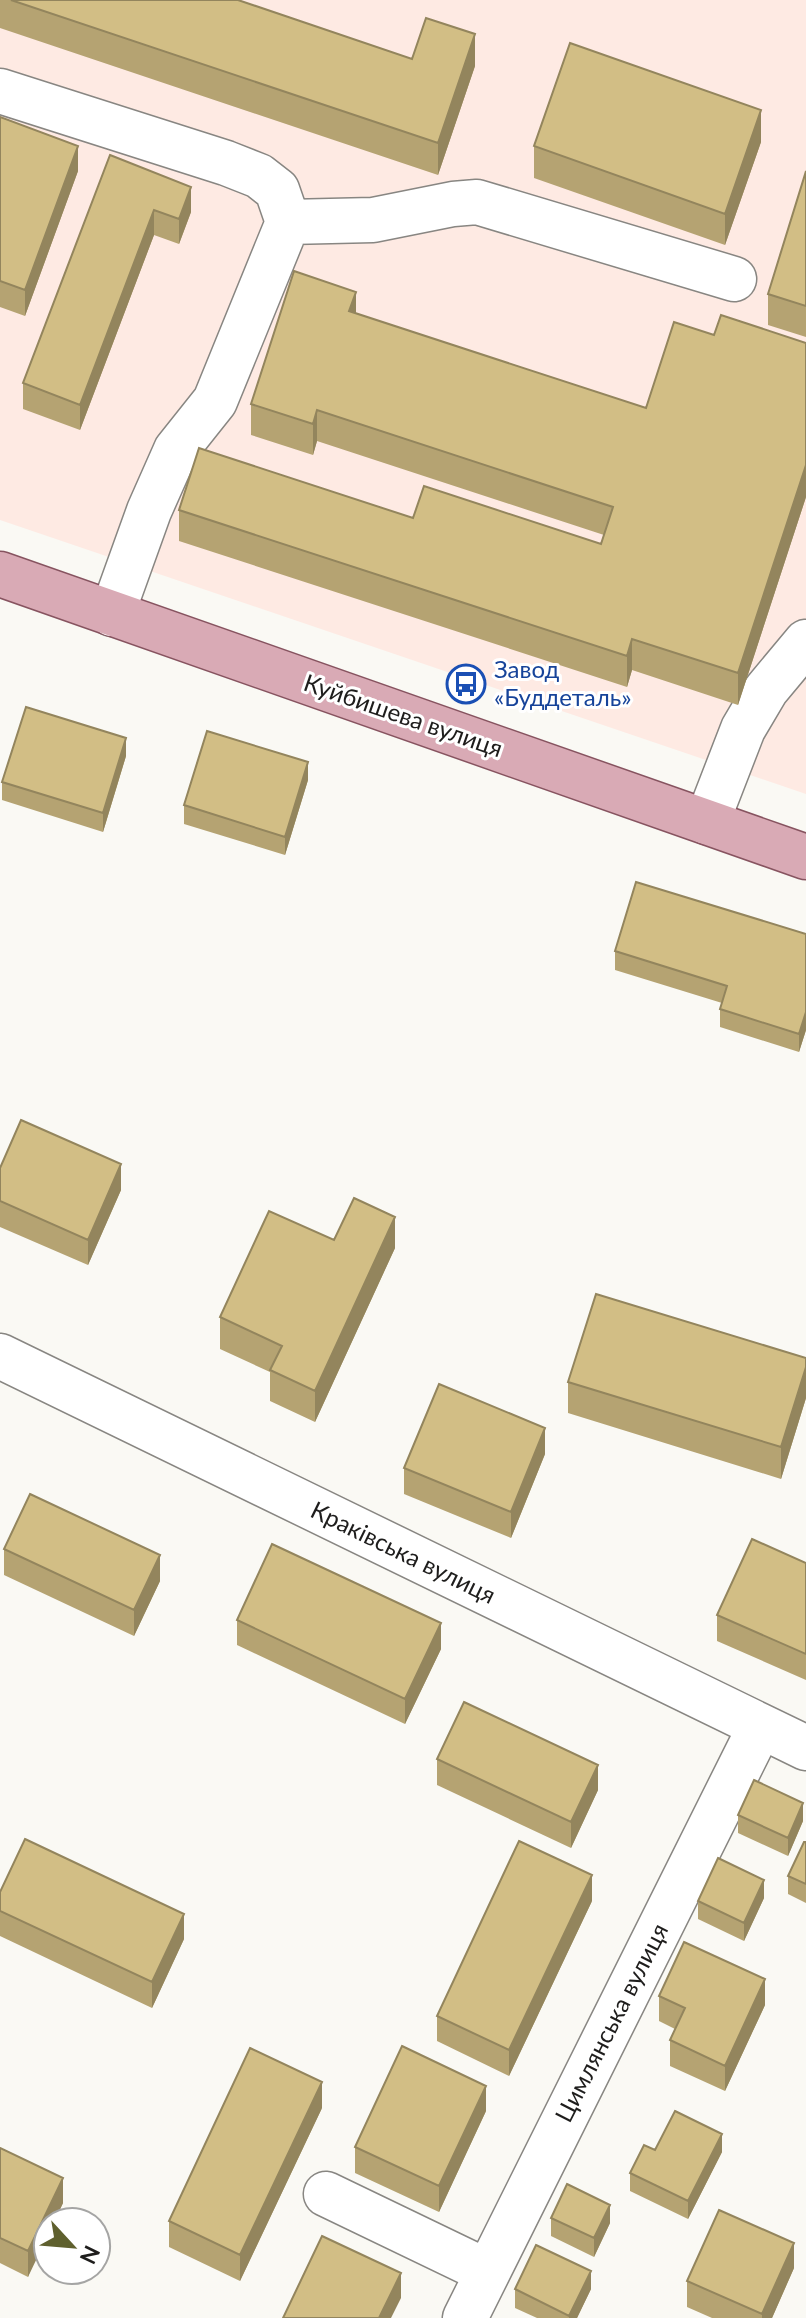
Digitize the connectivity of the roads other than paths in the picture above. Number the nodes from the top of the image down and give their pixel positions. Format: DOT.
graph roads {
  1 [pos="0,91"];
  2 [pos="288,222"];
  3 [pos="734,279"];
  4 [pos="0,574"];
  5 [pos="112,614"];
  6 [pos="806,642"];
  7 [pos="707,822"];
  8 [pos="806,857"];
  9 [pos="0,1356"];
  10 [pos="760,1727"];
  11 [pos="806,1748"];
  12 [pos="326,2194"];
  13 [pos="488,2272"];
  14 [pos="465,2318"];
  1 -- 2 [label="street"];
  2 -- 3 [label="street"];
  2 -- 5 [label="street"];
  4 -- 5 [label="main road, Куйбишева вулиця"];
  5 -- 7 [label="main road, Куйбишева вулиця"];
  6 -- 7 [label="street"];
  7 -- 8 [label="main road, Куйбишева вулиця"];
  9 -- 10 [label="street, Краківська вулиця"];
  10 -- 11 [label="street, Краківська вулиця"];
  10 -- 13 [label="street, Цимлянська вулиця"];
  12 -- 13 [label="street"];
  13 -- 14 [label="street, Цимлянська вулиця"];
}
